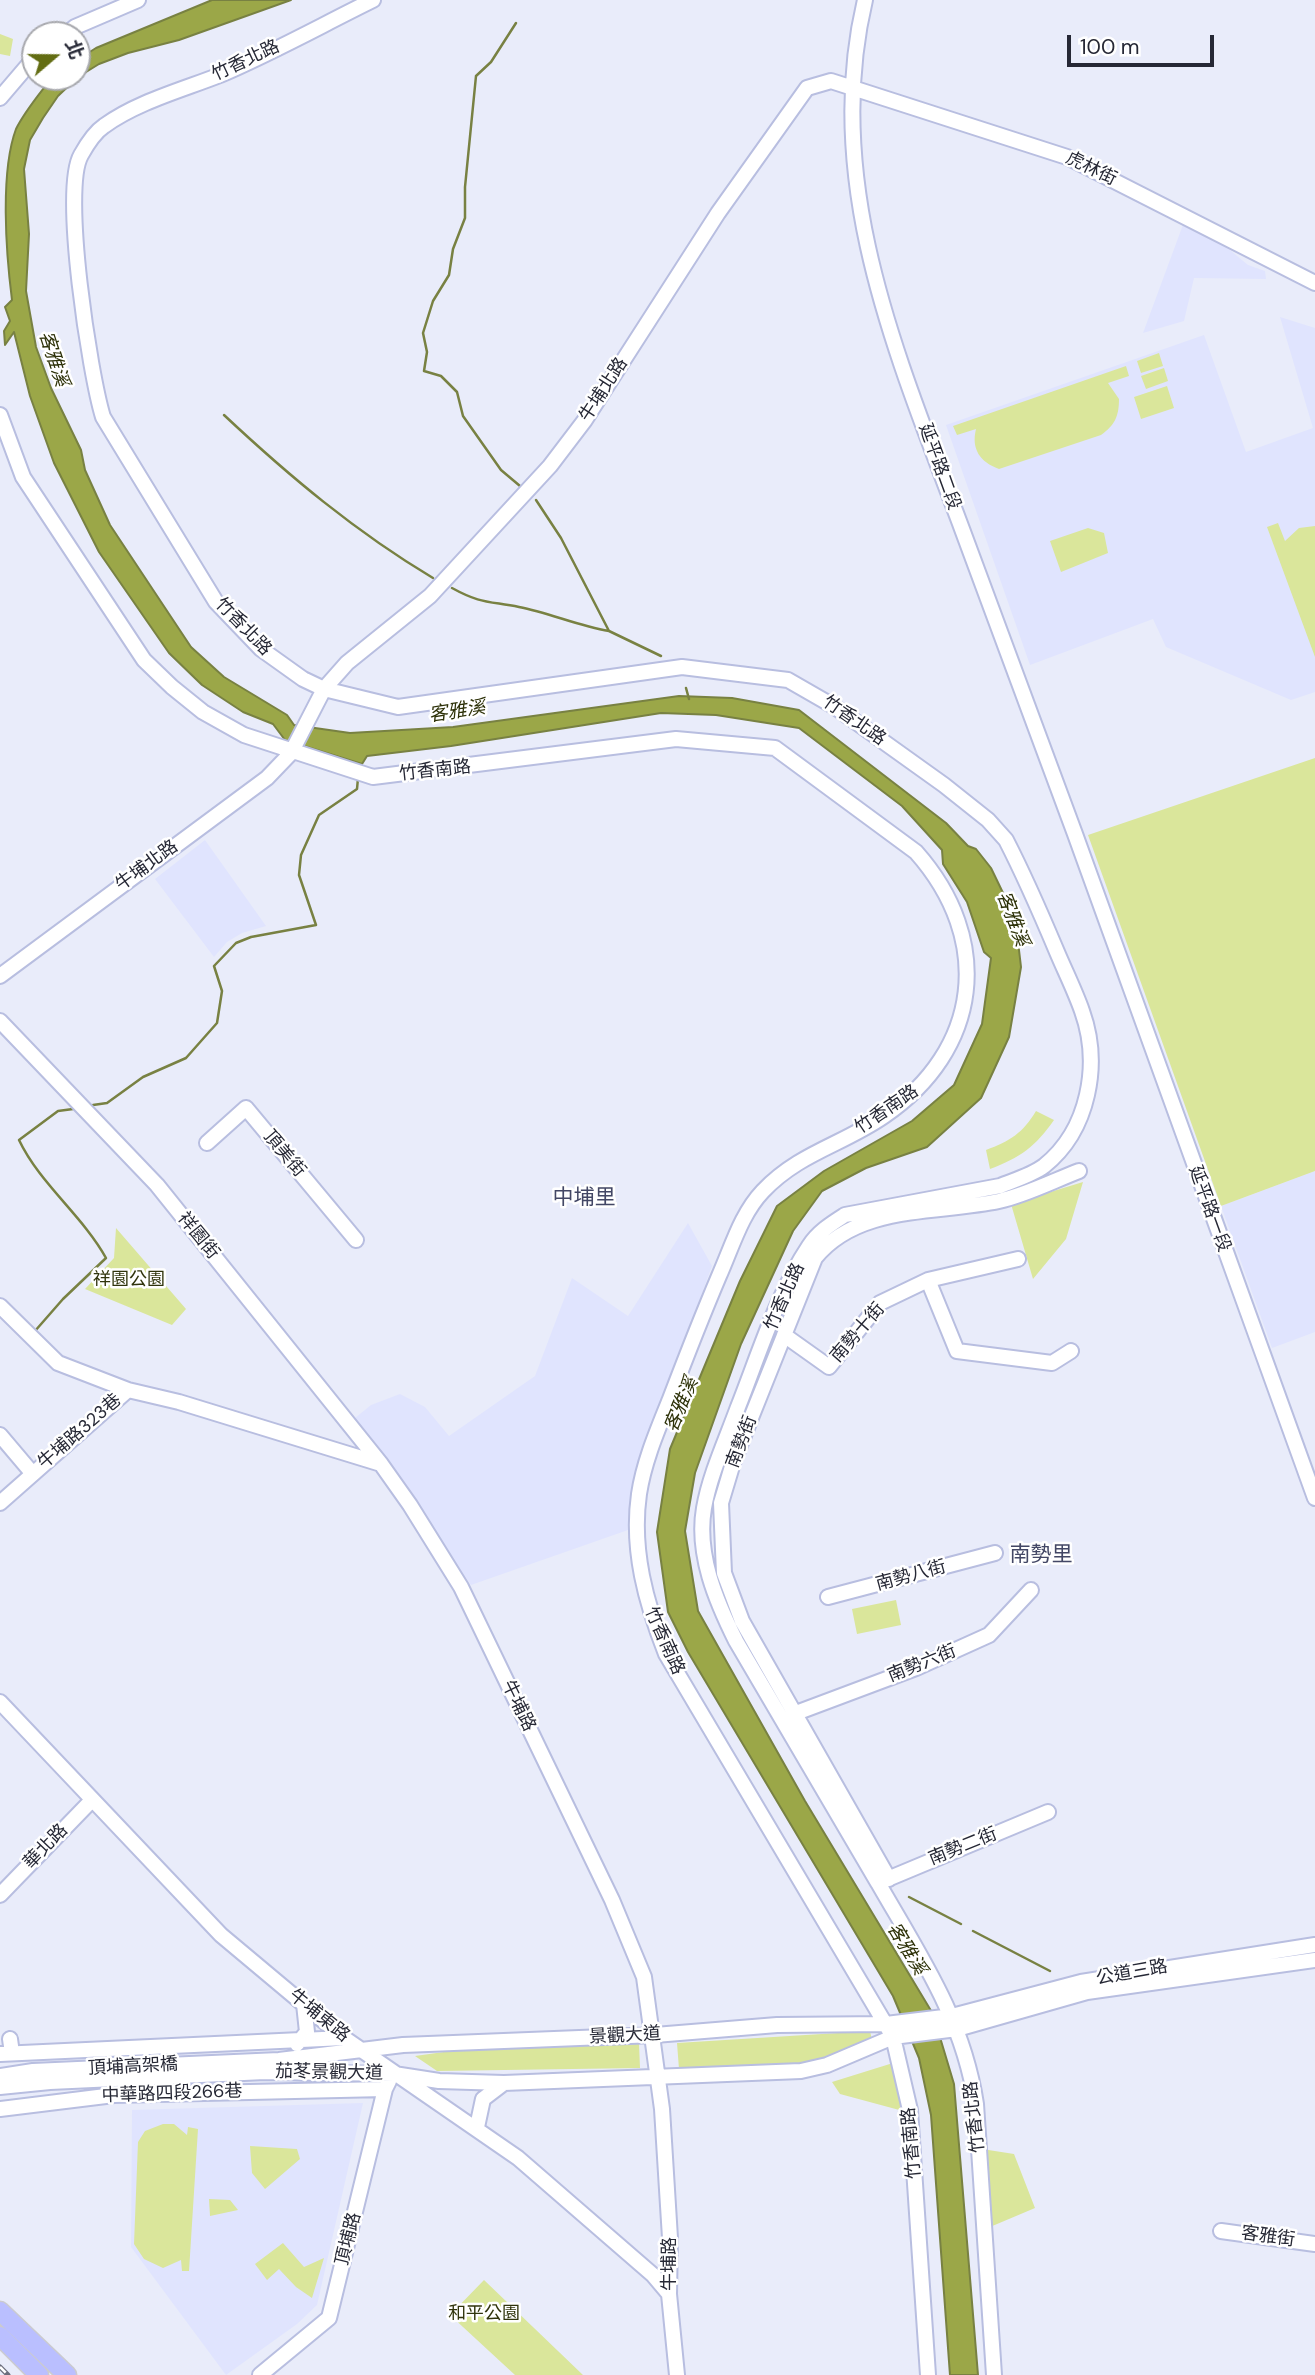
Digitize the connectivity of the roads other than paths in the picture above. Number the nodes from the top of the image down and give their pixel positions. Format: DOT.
graph roads {
  1 [pos="138,0"];
  2 [pos="373,0"];
  3 [pos="865,0"];
  4 [pos="89,21"];
  5 [pos="21,73"];
  6 [pos="852,90"];
  7 [pos="0,98"];
  8 [pos="1315,283"];
  9 [pos="0,415"];
  10 [pos="324,690"];
  11 [pos="291,752"];
  12 [pos="1106,918"];
  13 [pos="0,976"];
  14 [pos="0,1021"];
  15 [pos="207,1143"];
  16 [pos="1079,1171"];
  17 [pos="356,1240"];
  18 [pos="1018,1259"];
  19 [pos="928,1280"];
  20 [pos="0,1306"];
  21 [pos="784,1335"];
  22 [pos="1071,1351"];
  23 [pos="128,1390"];
  24 [pos="346,1421"];
  25 [pos="0,1435"];
  26 [pos="331,1449"];
  27 [pos="381,1464"];
  28 [pos="33,1474"];
  29 [pos="1315,1498"];
  30 [pos="0,1503"];
  31 [pos="995,1553"];
  32 [pos="1031,1590"];
  33 [pos="828,1597"];
  34 [pos="0,1702"];
  35 [pos="796,1713"];
  36 [pos="92,1800"];
  37 [pos="1048,1812"];
  38 [pos="882,1881"];
  39 [pos="0,1895"];
  40 [pos="1315,1945"];
  41 [pos="1315,1960"];
  42 [pos="304,2004"];
  43 [pos="955,2022"];
  44 [pos="890,2031"];
  45 [pos="654,2035"];
  46 [pos="344,2038"];
  47 [pos="303,2039"];
  48 [pos="7,2049"];
  49 [pos="363,2050"];
  50 [pos="270,2064"];
  51 [pos="394,2074"];
  52 [pos="0,2076"];
  53 [pos="658,2076"];
  54 [pos="504,2083"];
  55 [pos="0,2087"];
  56 [pos="385,2089"];
  57 [pos="1,2104"];
  58 [pos="477,2127"];
  59 [pos="1221,2231"];
  60 [pos="1315,2244"];
  61 [pos="669,2294"];
  62 [pos="0,2311"];
  63 [pos="0,2336"];
  64 [pos="39,2375"];
  65 [pos="67,2375"];
  66 [pos="260,2375"];
  67 [pos="677,2375"];
  68 [pos="928,2375"];
  69 [pos="995,2375"];
  1 -- 4 [label="street"];
  2 -- 10 [label="street, 竹香北路"];
  3 -- 6 [label="street, 延平路二段"];
  5 -- 7 [label="street"];
  6 -- 8 [label="street, 虎林街"];
  6 -- 10 [label="street, 牛埔北路"];
  6 -- 12 [label="street, 延平路二段"];
  9 -- 11 [label="street, 竹香南路"];
  10 -- 11 [label="street, 牛埔北路"];
  10 -- 38 [label="street, 竹香北路"];
  11 -- 13 [label="street, 牛埔北路"];
  11 -- 44 [label="street, 竹香南路"];
  12 -- 29 [label="street, 延平路一段"];
  14 -- 24 [label="street, 祥園街"];
  15 -- 17 [label="street, 頂美街"];
  16 -- 21 [label="street, 南勢街"];
  18 -- 19 [label="street, 南勢十街"];
  19 -- 21 [label="street, 南勢十街"];
  19 -- 22 [label="street"];
  20 -- 23 [label="street"];
  21 -- 35 [label="street, 南勢街"];
  23 -- 26 [label="street"];
  23 -- 28 [label="street, 牛埔路323巷"];
  24 -- 26 [label="street"];
  24 -- 27 [label="street, 祥園街"];
  25 -- 28 [label="street, 牛埔路323巷"];
  26 -- 27 [label="street"];
  27 -- 45 [label="street, 牛埔路"];
  28 -- 30 [label="street, 牛埔路323巷"];
  31 -- 33 [label="street, 南勢八街"];
  32 -- 35 [label="street, 南勢六街"];
  34 -- 36 [label="street, 牛埔東路"];
  35 -- 38 [label="street, 南勢街"];
  36 -- 39 [label="street, 華北路"];
  36 -- 42 [label="street, 牛埔東路"];
  37 -- 38 [label="street, 南勢二街"];
  38 -- 43 [label="street, 竹香北路"];
  40 -- 43 [label="street, 公道三路"];
  41 -- 43 [label="street, 公道三路"];
  42 -- 46 [label="street, 牛埔東路"];
  42 -- 47 [label="street"];
  43 -- 44 [label="street"];
  43 -- 69 [label="street, 竹香北路"];
  44 -- 45 [label="street, 景觀大道"];
  44 -- 53 [label="street"];
  44 -- 68 [label="street, 竹香南路"];
  45 -- 49 [label="street, 景觀大道"];
  45 -- 53 [label="street, 牛埔路"];
  46 -- 47 [label="street"];
  46 -- 49 [label="street, 牛埔東路"];
  47 -- 48 [label="street"];
  47 -- 50 [label="street"];
  49 -- 50 [label="street, 茄苳景觀大道"];
  49 -- 51 [label="street, 牛埔東路"];
  50 -- 51 [label="street, 茄苳景觀大道"];
  50 -- 52 [label="street, 頂埔高架橋"];
  50 -- 55 [label="street, 頂埔高架橋"];
  51 -- 54 [label="street"];
  51 -- 56 [label="street, 頂埔路"];
  51 -- 58 [label="street, 牛埔東路"];
  53 -- 54 [label="street"];
  53 -- 61 [label="street, 牛埔路"];
  54 -- 58 [label="street"];
  56 -- 57 [label="street, 中華路四段266巷"];
  56 -- 66 [label="street, 頂埔路"];
  58 -- 61 [label="street, 牛埔東路"];
  59 -- 60 [label="street, 客雅街"];
  61 -- 67 [label="street, 牛埔路"];
  62 -- 65 [label="main road"];
  63 -- 64 [label="main road"];
}
